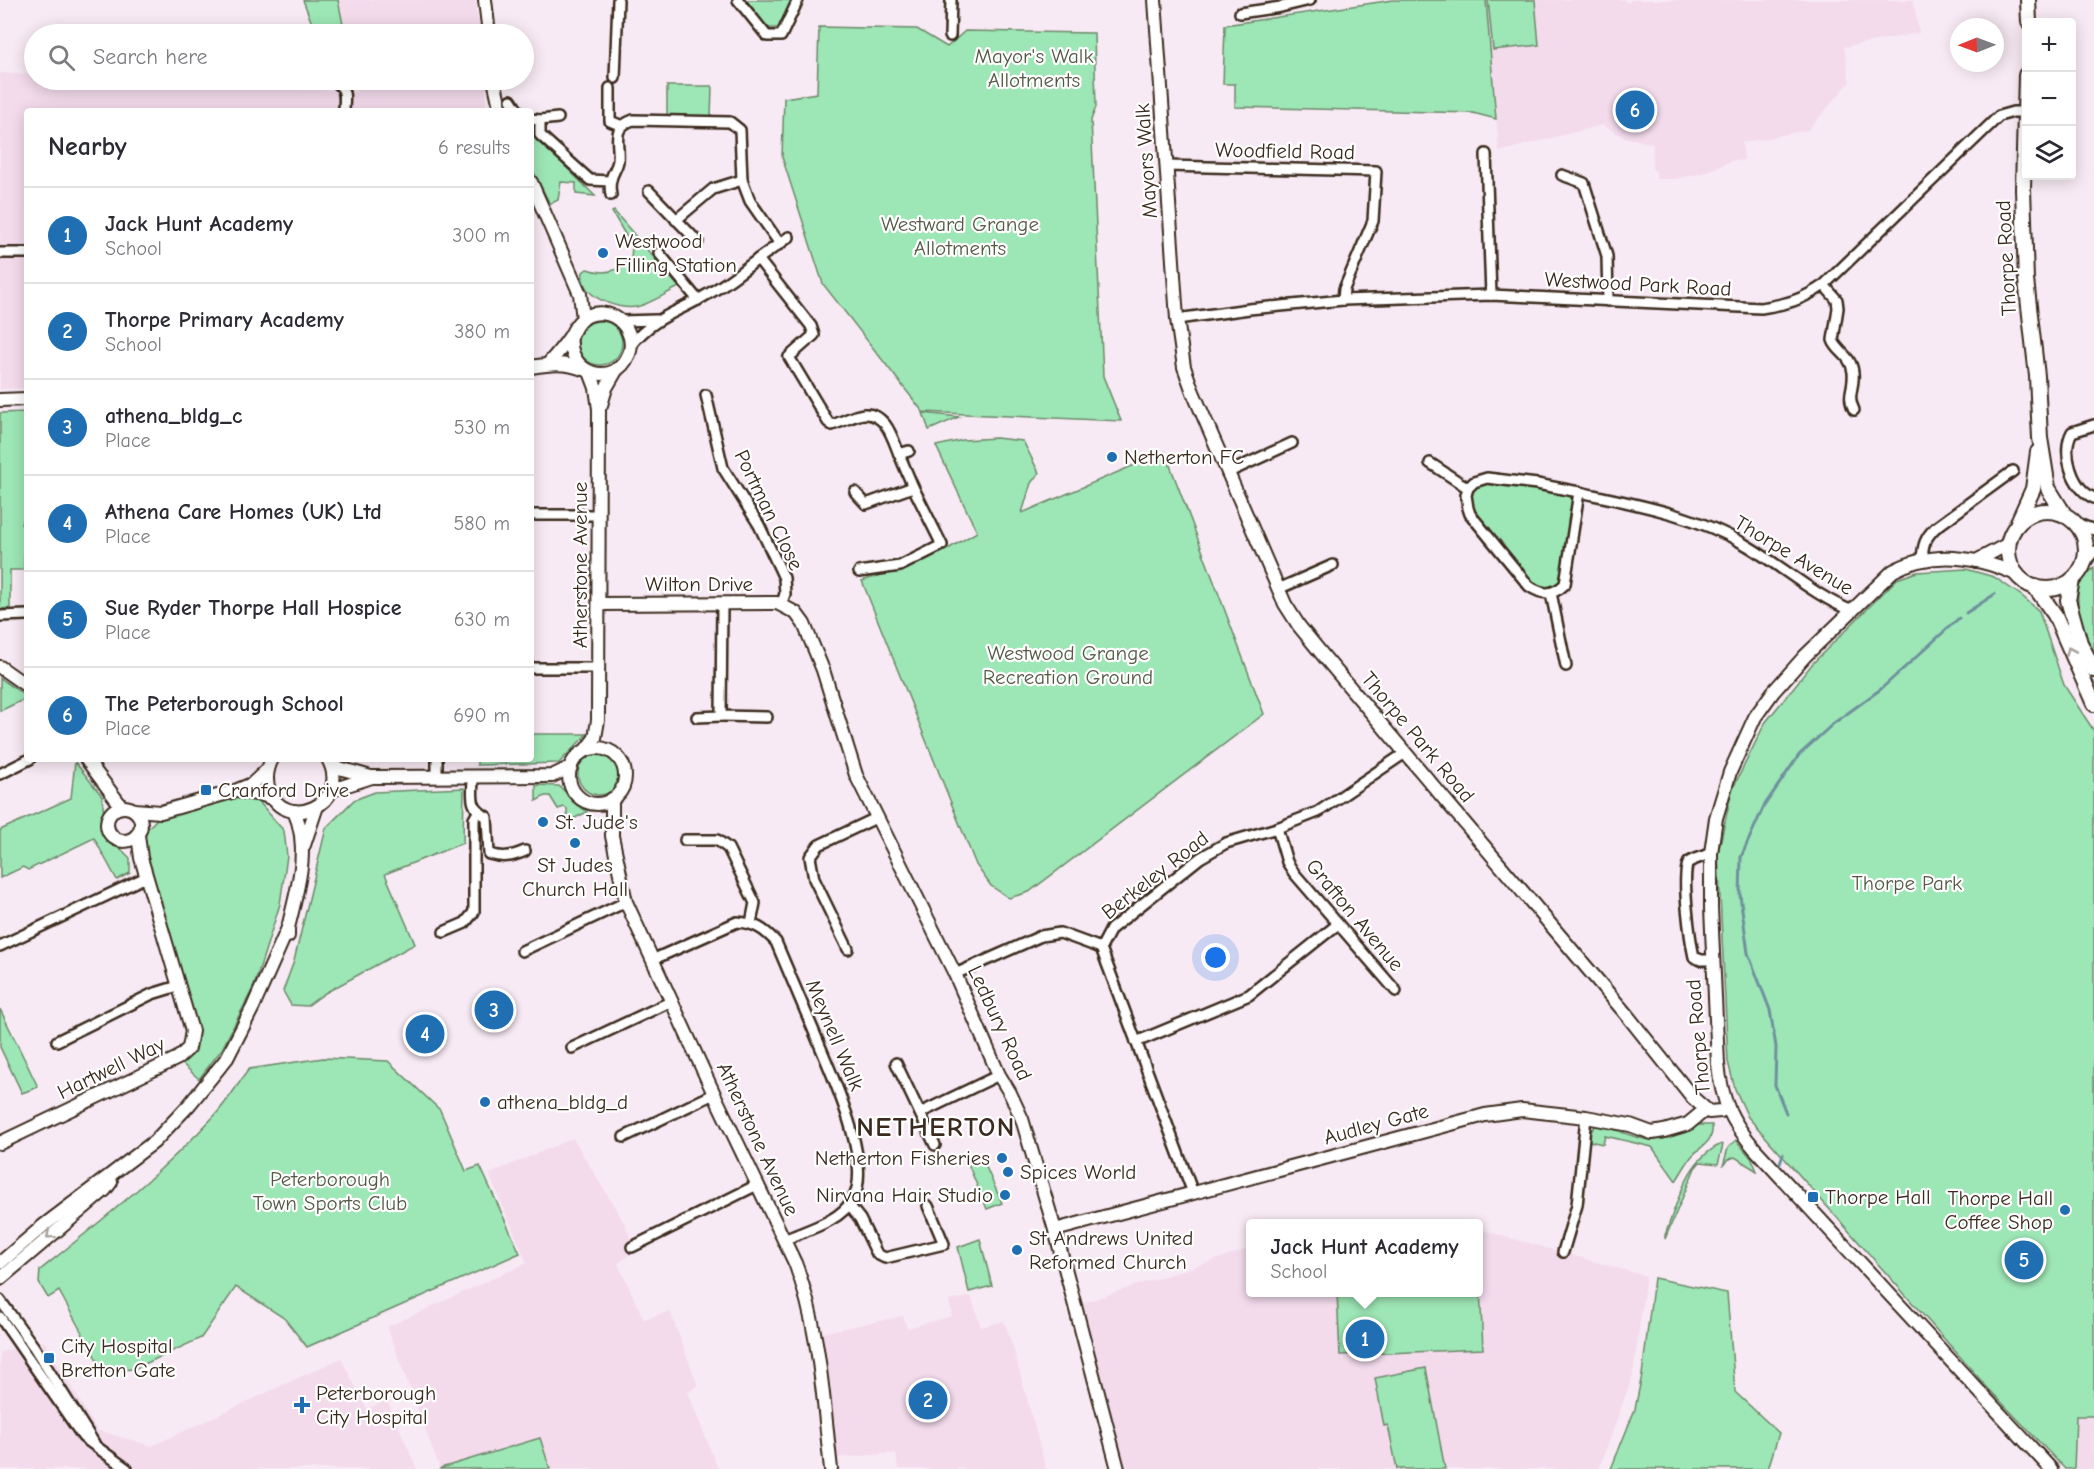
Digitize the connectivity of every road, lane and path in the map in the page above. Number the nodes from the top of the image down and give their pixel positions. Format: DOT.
graph roads {
  1 [pos="485,0"];
  2 [pos="618,0"];
  3 [pos="738,0"];
  4 [pos="798,0"];
  5 [pos="951,0"];
  6 [pos="1155,0"];
  7 [pos="1310,0"];
  8 [pos="2028,0"];
  9 [pos="1240,13"];
  10 [pos="2029,18"];
  11 [pos="488,24"];
  12 [pos="950,36"];
  13 [pos="615,78"];
  14 [pos="610,87"];
  15 [pos="344,90"];
  16 [pos="496,90"];
  17 [pos="511,100"];
  18 [pos="344,108"];
  19 [pos="500,108"];
  20 [pos="517,108"];
  21 [pos="2022,112"];
  22 [pos="558,118"];
  23 [pos="535,119"];
  24 [pos="622,126"];
  25 [pos="2025,126"];
  26 [pos="1485,154"];
  27 [pos="1166,166"];
  28 [pos="1562,175"];
  29 [pos="742,180"];
  30 [pos="610,181"];
  31 [pos="534,189"];
  32 [pos="648,191"];
  33 [pos="611,195"];
  34 [pos="676,220"];
  35 [pos="789,237"];
  36 [pos="698,242"];
  37 [pos="780,244"];
  38 [pos="0,253"];
  39 [pos="24,253"];
  40 [pos="659,253"];
  41 [pos="758,259"];
  42 [pos="1824,285"];
  43 [pos="580,294"];
  44 [pos="1491,295"];
  45 [pos="698,300"];
  46 [pos="1343,300"];
  47 [pos="1608,301"];
  48 [pos="605,313"];
  49 [pos="583,319"];
  50 [pos="1177,319"];
  51 [pos="658,320"];
  52 [pos="621,321"];
  53 [pos="571,335"];
  54 [pos="631,345"];
  55 [pos="549,363"];
  56 [pos="534,366"];
  57 [pos="618,368"];
  58 [pos="587,370"];
  59 [pos="706,395"];
  60 [pos="24,399"];
  61 [pos="0,400"];
  62 [pos="599,409"];
  63 [pos="1854,410"];
  64 [pos="2094,425"];
  65 [pos="2040,438"];
  66 [pos="1292,443"];
  67 [pos="1431,463"];
  68 [pos="2013,471"];
  69 [pos="1227,473"];
  70 [pos="913,488"];
  71 [pos="1468,488"];
  72 [pos="855,492"];
  73 [pos="1579,492"];
  74 [pos="2094,498"];
  75 [pos="2064,514"];
  76 [pos="534,515"];
  77 [pos="599,515"];
  78 [pos="2076,523"];
  79 [pos="2017,525"];
  80 [pos="2094,530"];
  81 [pos="2008,544"];
  82 [pos="2094,551"];
  83 [pos="1922,559"];
  84 [pos="1976,561"];
  85 [pos="2084,564"];
  86 [pos="1333,565"];
  87 [pos="859,572"];
  88 [pos="2016,574"];
  89 [pos="2072,580"];
  90 [pos="2035,587"];
  91 [pos="1278,589"];
  92 [pos="1551,593"];
  93 [pos="722,603"];
  94 [pos="599,604"];
  95 [pos="781,605"];
  96 [pos="1852,611"];
  97 [pos="796,613"];
  98 [pos="24,615"];
  99 [pos="0,616"];
  100 [pos="1566,666"];
  101 [pos="0,667"];
  102 [pos="534,668"];
  103 [pos="599,668"];
  104 [pos="2094,670"];
  105 [pos="24,684"];
  106 [pos="2094,704"];
  107 [pos="721,716"];
  108 [pos="697,717"];
  109 [pos="767,717"];
  110 [pos="598,720"];
  111 [pos="609,750"];
  112 [pos="585,751"];
  113 [pos="1406,753"];
  114 [pos="24,762"];
  115 [pos="88,762"];
  116 [pos="330,762"];
  117 [pos="437,762"];
  118 [pos="270,764"];
  119 [pos="571,767"];
  120 [pos="0,774"];
  121 [pos="552,776"];
  122 [pos="372,777"];
  123 [pos="437,777"];
  124 [pos="473,777"];
  125 [pos="108,788"];
  126 [pos="332,790"];
  127 [pos="235,791"];
  128 [pos="575,792"];
  129 [pos="273,799"];
  130 [pos="612,799"];
  131 [pos="591,803"];
  132 [pos="318,806"];
  133 [pos="128,808"];
  134 [pos="294,811"];
  135 [pos="161,812"];
  136 [pos="478,812"];
  137 [pos="108,817"];
  138 [pos="876,818"];
  139 [pos="1277,828"];
  140 [pos="140,832"];
  141 [pos="612,836"];
  142 [pos="685,840"];
  143 [pos="122,842"];
  144 [pos="302,850"];
  145 [pos="525,851"];
  146 [pos="1711,853"];
  147 [pos="141,858"];
  148 [pos="146,877"];
  149 [pos="626,902"];
  150 [pos="751,923"];
  151 [pos="1338,924"];
  152 [pos="444,932"];
  153 [pos="0,946"];
  154 [pos="1101,948"];
  155 [pos="848,949"];
  156 [pos="522,951"];
  157 [pos="652,960"];
  158 [pos="1713,960"];
  159 [pos="955,974"];
  160 [pos="178,986"];
  161 [pos="1396,990"];
  162 [pos="672,1001"];
  163 [pos="57,1041"];
  164 [pos="1136,1042"];
  165 [pos="572,1048"];
  166 [pos="896,1063"];
  167 [pos="999,1075"];
  168 [pos="714,1094"];
  169 [pos="1727,1108"];
  170 [pos="1704,1110"];
  171 [pos="920,1113"];
  172 [pos="1586,1117"];
  173 [pos="624,1137"];
  174 [pos="0,1143"];
  175 [pos="935,1145"];
  176 [pos="123,1167"];
  177 [pos="757,1185"];
  178 [pos="1193,1193"];
  179 [pos="849,1205"];
  180 [pos="928,1206"];
  181 [pos="1055,1230"];
  182 [pos="784,1240"];
  183 [pos="632,1247"];
  184 [pos="1563,1252"];
  185 [pos="0,1263"];
  186 [pos="0,1279"];
  187 [pos="0,1300"];
  188 [pos="0,1317"];
  189 [pos="97,1447"];
  190 [pos="127,1469"];
  191 [pos="831,1469"];
  192 [pos="1118,1469"];
  193 [pos="2051,1469"];
  1 -- 11 [label="street"];
  2 -- 13 [label="street"];
  3 -- 4 [label="street"];
  5 -- 12 [label="street"];
  6 -- 27 [label="street, Mayors Walk"];
  7 -- 9 [label="street"];
  8 -- 10 [label="main road"];
  14 -- 24 [label="street"];
  15 -- 18 [label="street"];
  16 -- 19 [label="street"];
  17 -- 20 [label="street"];
  21 -- 42 [label="street, Westwood Park Road"];
  22 -- 23 [label="street"];
  23 -- 30 [label="street"];
  24 -- 29 [label="street"];
  24 -- 30 [label="street"];
  25 -- 65 [label="main road, Thorpe Road"];
  26 -- 44 [label="street"];
  27 -- 46 [label="street, Woodfield Road"];
  27 -- 50 [label="street, Mayors Walk"];
  28 -- 47 [label="street"];
  29 -- 34 [label="street"];
  29 -- 37 [label="street"];
  30 -- 33 [label="street"];
  31 -- 43 [label="street"];
  32 -- 34 [label="street"];
  34 -- 36 [label="street"];
  35 -- 37 [label="street"];
  37 -- 41 [label="street"];
  38 -- 39 [label="street"];
  40 -- 45 [label="street"];
  41 -- 45 [label="street"];
  41 -- 70 [label="street"];
  42 -- 47 [label="street, Westwood Park Road"];
  42 -- 63 [label="street"];
  43 -- 48 [label="street"];
  43 -- 49 [label="street"];
  44 -- 46 [label="street, Westwood Park Road"];
  44 -- 47 [label="street, Westwood Park Road"];
  45 -- 51 [label="street"];
  46 -- 50 [label="street, Westwood Park Road"];
  48 -- 49 [label="street"];
  48 -- 52 [label="street"];
  49 -- 53 [label="street"];
  50 -- 69 [label="street, Thorpe Park Road"];
  51 -- 52 [label="street"];
  51 -- 54 [label="street"];
  52 -- 54 [label="street"];
  53 -- 55 [label="street"];
  53 -- 58 [label="street"];
  54 -- 57 [label="street"];
  55 -- 56 [label="street"];
  55 -- 58 [label="street"];
  57 -- 58 [label="street"];
  57 -- 62 [label="street, Atherstone Avenue"];
  58 -- 62 [label="street, Atherstone Avenue"];
  59 -- 95 [label="street, Portman Close"];
  60 -- 61 [label="street"];
  62 -- 77 [label="street, Atherstone Avenue"];
  64 -- 74 [label="street"];
  65 -- 75 [label="main road, Thorpe Road"];
  65 -- 79 [label="main road, Thorpe Road"];
  66 -- 69 [label="street"];
  67 -- 71 [label="street"];
  68 -- 83 [label="street"];
  69 -- 91 [label="street, Thorpe Park Road"];
  70 -- 72 [label="street"];
  70 -- 87 [label="street"];
  71 -- 73 [label="street, Thorpe Avenue"];
  71 -- 92 [label="street"];
  73 -- 92 [label="street"];
  73 -- 96 [label="street, Thorpe Avenue"];
  75 -- 78 [label="main road"];
  75 -- 79 [label="main road"];
  76 -- 77 [label="street"];
  77 -- 94 [label="street, Atherstone Avenue"];
  78 -- 80 [label="street"];
  78 -- 85 [label="main road"];
  79 -- 81 [label="main road"];
  81 -- 84 [label="street"];
  81 -- 88 [label="main road"];
  82 -- 85 [label="street"];
  83 -- 84 [label="street, Thorpe Road"];
  83 -- 96 [label="street, Thorpe Road"];
  84 -- 88 [label="street, Thorpe Road"];
  85 -- 89 [label="main road"];
  86 -- 91 [label="street"];
  88 -- 90 [label="main road"];
  89 -- 90 [label="main road"];
  89 -- 104 [label="main road"];
  106 -- 90 [label="main road, one-way"];
  91 -- 113 [label="street, Thorpe Park Road"];
  92 -- 100 [label="street"];
  93 -- 94 [label="street, Wilton Drive"];
  93 -- 95 [label="street, Wilton Drive"];
  93 -- 107 [label="street"];
  94 -- 103 [label="street, Atherstone Avenue"];
  95 -- 97 [label="street, Wilton Drive"];
  96 -- 146 [label="street, Thorpe Road"];
  97 -- 138 [label="street, Ledbury Road"];
  98 -- 99 [label="street"];
  101 -- 105 [label="street"];
  102 -- 103 [label="street"];
  103 -- 110 [label="street, Atherstone Avenue"];
  107 -- 108 [label="street"];
  107 -- 109 [label="street"];
  110 -- 111 [label="street, Atherstone Avenue"];
  110 -- 112 [label="street, Atherstone Avenue"];
  111 -- 112 [label="street"];
  111 -- 130 [label="street"];
  112 -- 119 [label="street"];
  113 -- 139 [label="street, Berkeley Road"];
  113 -- 170 [label="street, Thorpe Park Road"];
  114 -- 120 [label="street"];
  115 -- 125 [label="street"];
  116 -- 122 [label="street"];
  116 -- 126 [label="street"];
  117 -- 123 [label="street"];
  118 -- 127 [label="street"];
  118 -- 129 [label="street"];
  119 -- 121 [label="street"];
  119 -- 128 [label="street"];
  121 -- 124 [label="street"];
  121 -- 128 [label="street"];
  122 -- 123 [label="street"];
  122 -- 126 [label="street"];
  123 -- 124 [label="street"];
  124 -- 136 [label="street"];
  125 -- 133 [label="street"];
  125 -- 137 [label="street"];
  126 -- 132 [label="street"];
  127 -- 129 [label="street"];
  127 -- 135 [label="street"];
  128 -- 131 [label="street"];
  129 -- 134 [label="street"];
  130 -- 131 [label="street"];
  130 -- 141 [label="street, Atherstone Avenue"];
  131 -- 141 [label="street, Atherstone Avenue"];
  132 -- 134 [label="street"];
  132 -- 144 [label="street"];
  133 -- 135 [label="street"];
  133 -- 137 [label="street"];
  133 -- 140 [label="street"];
  134 -- 144 [label="street"];
  135 -- 140 [label="street"];
  136 -- 145 [label="street"];
  136 -- 152 [label="street"];
  137 -- 143 [label="street"];
  138 -- 155 [label="street"];
  138 -- 159 [label="street, Ledbury Road"];
  139 -- 151 [label="street, Grafton Avenue"];
  139 -- 154 [label="street, Berkeley Road"];
  140 -- 143 [label="street"];
  140 -- 147 [label="street, Hartwell Way"];
  141 -- 149 [label="street, Atherstone Avenue"];
  142 -- 150 [label="street"];
  143 -- 147 [label="street"];
  144 -- 176 [label="street"];
  146 -- 158 [label="street, Thorpe Road"];
  146 -- 158 [label="street"];
  147 -- 148 [label="street, Hartwell Way"];
  148 -- 153 [label="street"];
  148 -- 160 [label="street, Hartwell Way"];
  149 -- 156 [label="street"];
  149 -- 157 [label="street, Atherstone Avenue"];
  150 -- 157 [label="street"];
  150 -- 179 [label="street, Meynell Walk"];
  151 -- 161 [label="street, Grafton Avenue"];
  151 -- 164 [label="street"];
  154 -- 159 [label="street"];
  154 -- 164 [label="street, Berkeley Road"];
  157 -- 162 [label="street, Atherstone Avenue"];
  158 -- 169 [label="street, Thorpe Road"];
  159 -- 167 [label="street, Ledbury Road"];
  160 -- 163 [label="street"];
  160 -- 174 [label="street, Hartwell Way"];
  162 -- 165 [label="street"];
  162 -- 168 [label="street, Atherstone Avenue"];
  164 -- 178 [label="street, Berkeley Road"];
  166 -- 171 [label="street"];
  167 -- 171 [label="street"];
  167 -- 181 [label="street, Ledbury Road"];
  168 -- 173 [label="street"];
  168 -- 177 [label="street, Atherstone Avenue"];
  169 -- 170 [label="street"];
  169 -- 193 [label="street, Thorpe Road"];
  170 -- 172 [label="street, Audley Gate"];
  171 -- 175 [label="street"];
  172 -- 178 [label="street, Audley Gate"];
  172 -- 184 [label="street"];
  176 -- 185 [label="street"];
  176 -- 186 [label="street, one-way"];
  177 -- 182 [label="street, Atherstone Avenue"];
  177 -- 183 [label="street"];
  178 -- 181 [label="street, Audley Gate"];
  179 -- 180 [label="street"];
  179 -- 182 [label="street"];
  181 -- 192 [label="street, Ledbury Road"];
  182 -- 191 [label="street, Atherstone Avenue"];
  187 -- 189 [label="street"];
  188 -- 189 [label="street"];
  189 -- 190 [label="street"];
}
